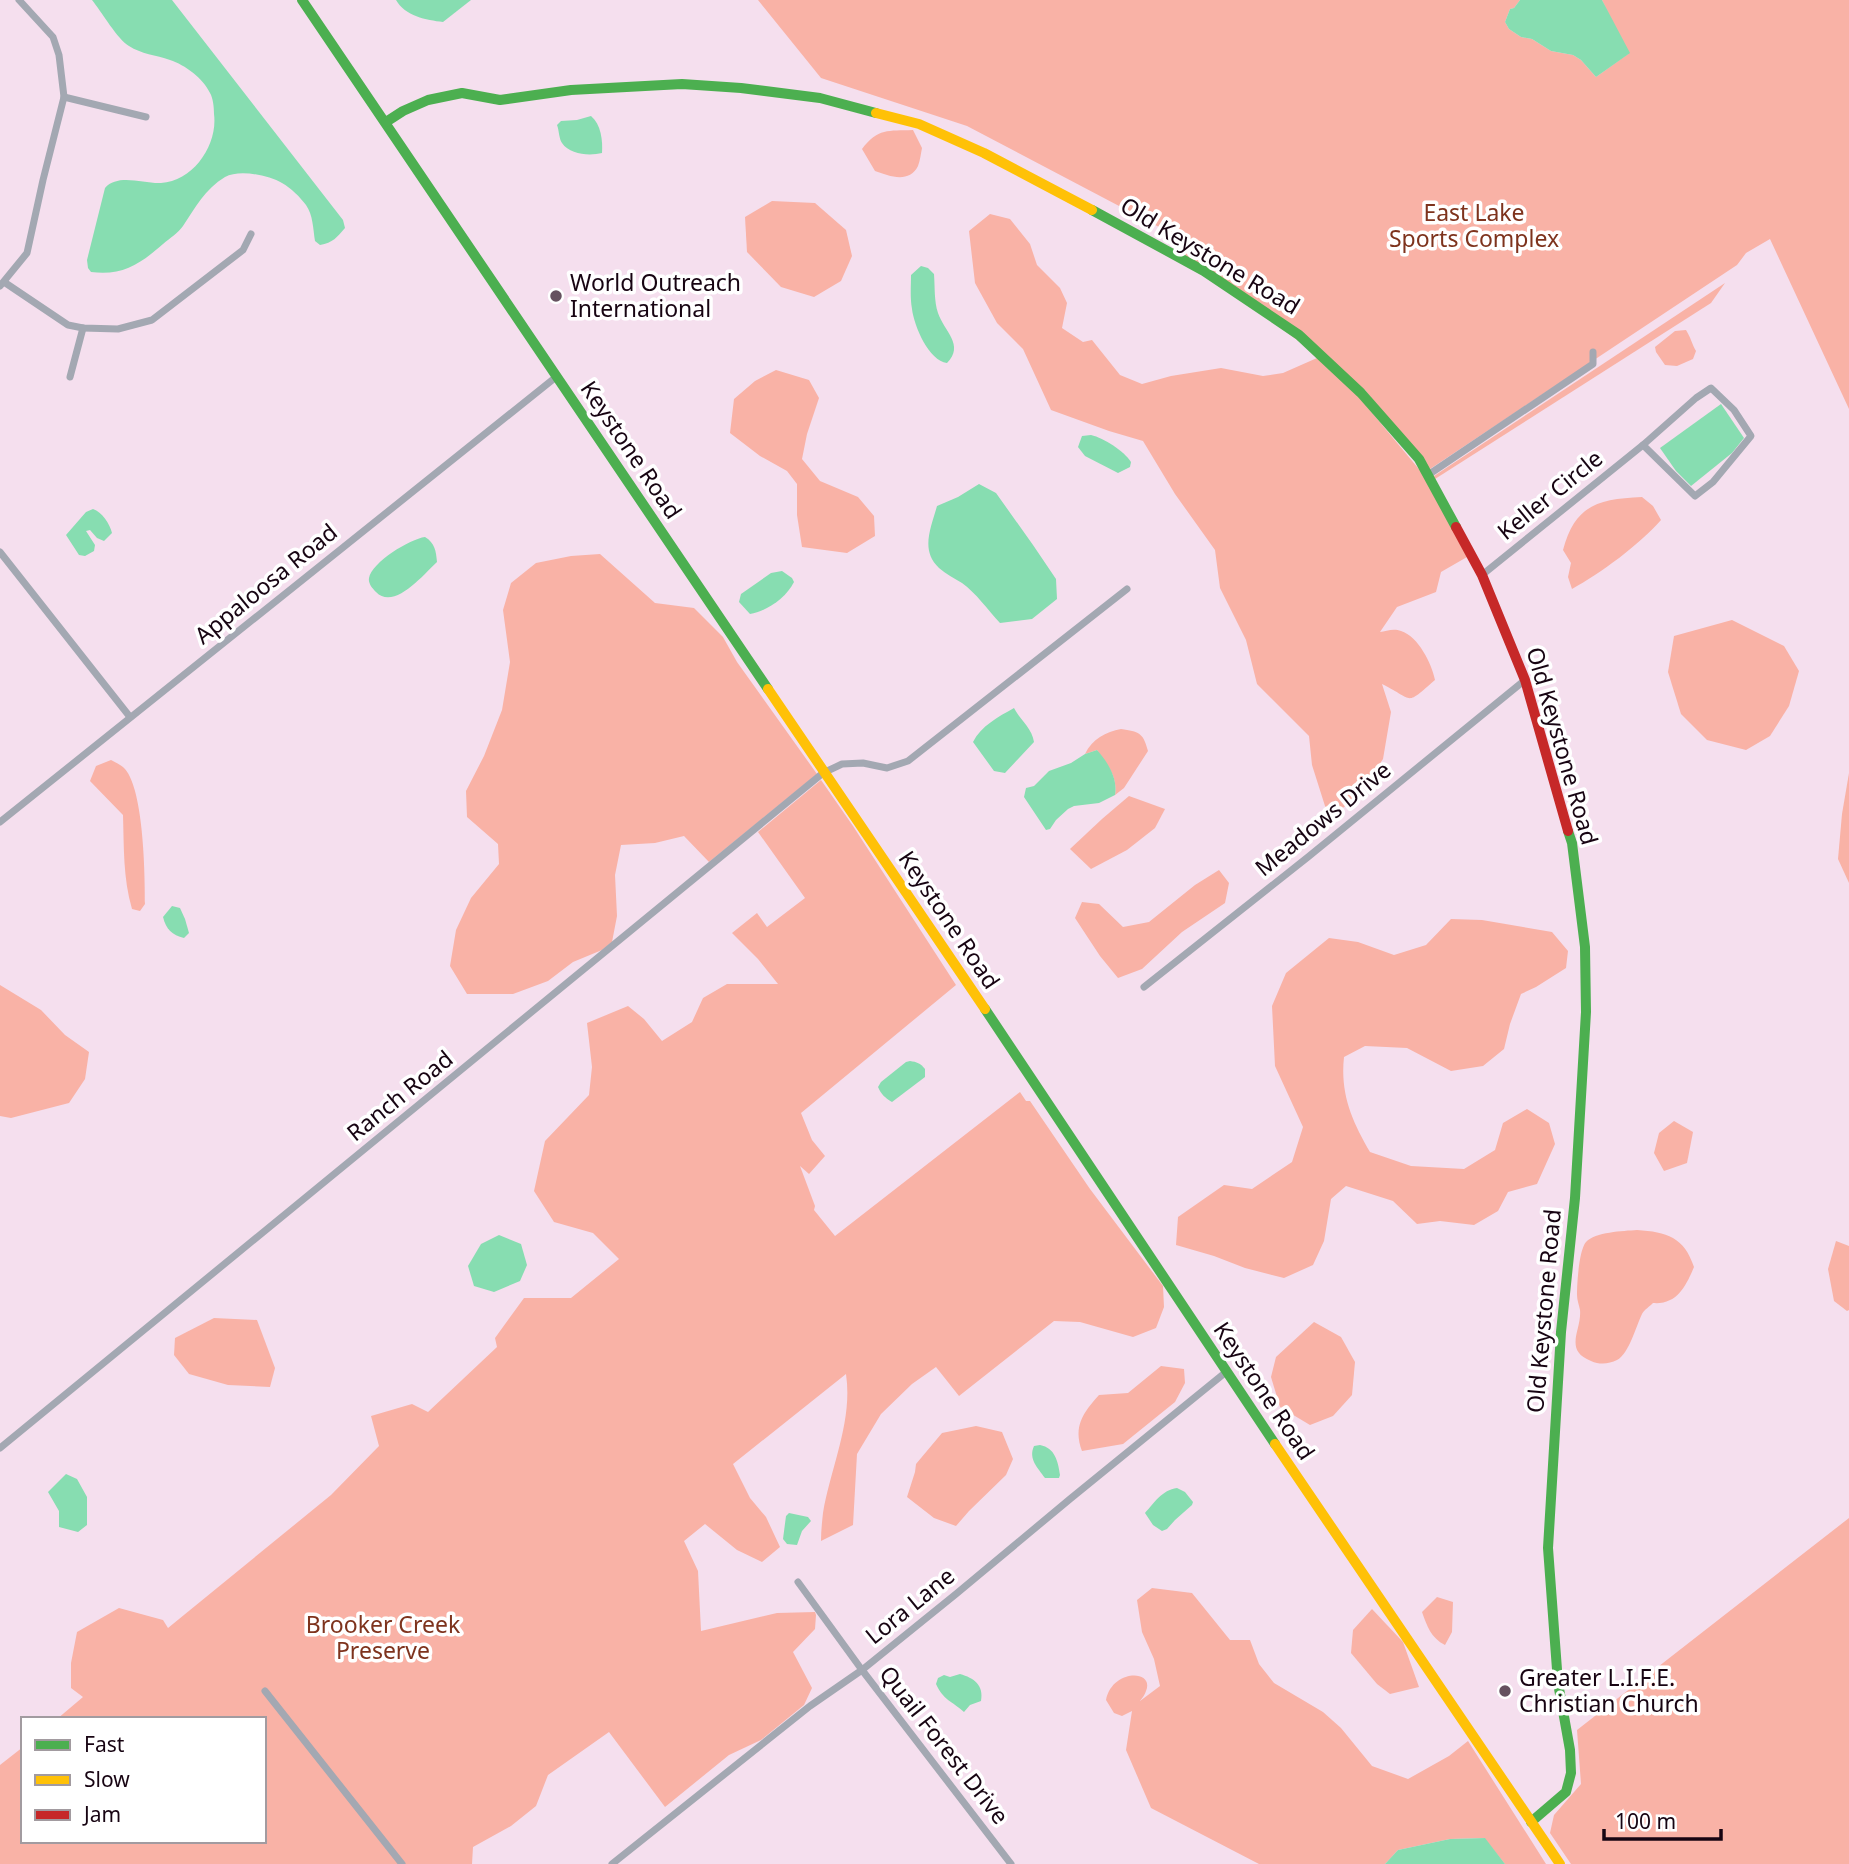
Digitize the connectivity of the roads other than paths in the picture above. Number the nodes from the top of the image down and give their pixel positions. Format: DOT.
graph roads {
  1 [pos="19,0"];
  2 [pos="302,0"];
  3 [pos="64,97"];
  4 [pos="146,117"];
  5 [pos="386,122"];
  6 [pos="251,234"];
  7 [pos="2,284"];
  8 [pos="83,328"];
  9 [pos="1593,352"];
  10 [pos="70,377"];
  11 [pos="556,377"];
  12 [pos="1643,445"];
  13 [pos="1428,475"];
  14 [pos="0,552"];
  15 [pos="1482,576"];
  16 [pos="1127,589"];
  17 [pos="1525,680"];
  18 [pos="130,717"];
  19 [pos="823,773"];
  20 [pos="0,822"];
  21 [pos="1144,987"];
  22 [pos="1226,1372"];
  23 [pos="0,1448"];
  24 [pos="799,1582"];
  25 [pos="862,1670"];
  26 [pos="265,1692"];
  27 [pos="1531,1822"];
  28 [pos="401,1864"];
  29 [pos="612,1864"];
  30 [pos="1011,1864"];
  31 [pos="1560,1864"];
  1 -- 3 [label="street"];
  2 -- 5 [label="street, Keystone Road"];
  3 -- 4 [label="street"];
  3 -- 7 [label="street"];
  5 -- 11 [label="street, Keystone Road"];
  5 -- 13 [label="street, Old Keystone Road"];
  6 -- 8 [label="street"];
  7 -- 8 [label="street"];
  8 -- 10 [label="street"];
  9 -- 13 [label="street"];
  11 -- 18 [label="street, Appaloosa Road"];
  11 -- 19 [label="street, Keystone Road"];
  12 -- 12 [label="street, Keller Circle"];
  12 -- 15 [label="street, Keller Circle"];
  13 -- 15 [label="street, Old Keystone Road"];
  14 -- 18 [label="street"];
  15 -- 17 [label="street, Old Keystone Road"];
  16 -- 19 [label="street"];
  17 -- 21 [label="street, Meadows Drive"];
  17 -- 27 [label="street, Old Keystone Road"];
  18 -- 20 [label="street, Appaloosa Road"];
  19 -- 22 [label="street, Keystone Road"];
  19 -- 23 [label="street, Ranch Road"];
  22 -- 25 [label="street, Lora Lane"];
  22 -- 27 [label="street, Keystone Road"];
  24 -- 25 [label="street, Quail Forest Drive"];
  25 -- 29 [label="street, Lora Lane"];
  25 -- 30 [label="street, Quail Forest Drive"];
  26 -- 28 [label="street"];
  27 -- 31 [label="street, Keystone Road"];
}
